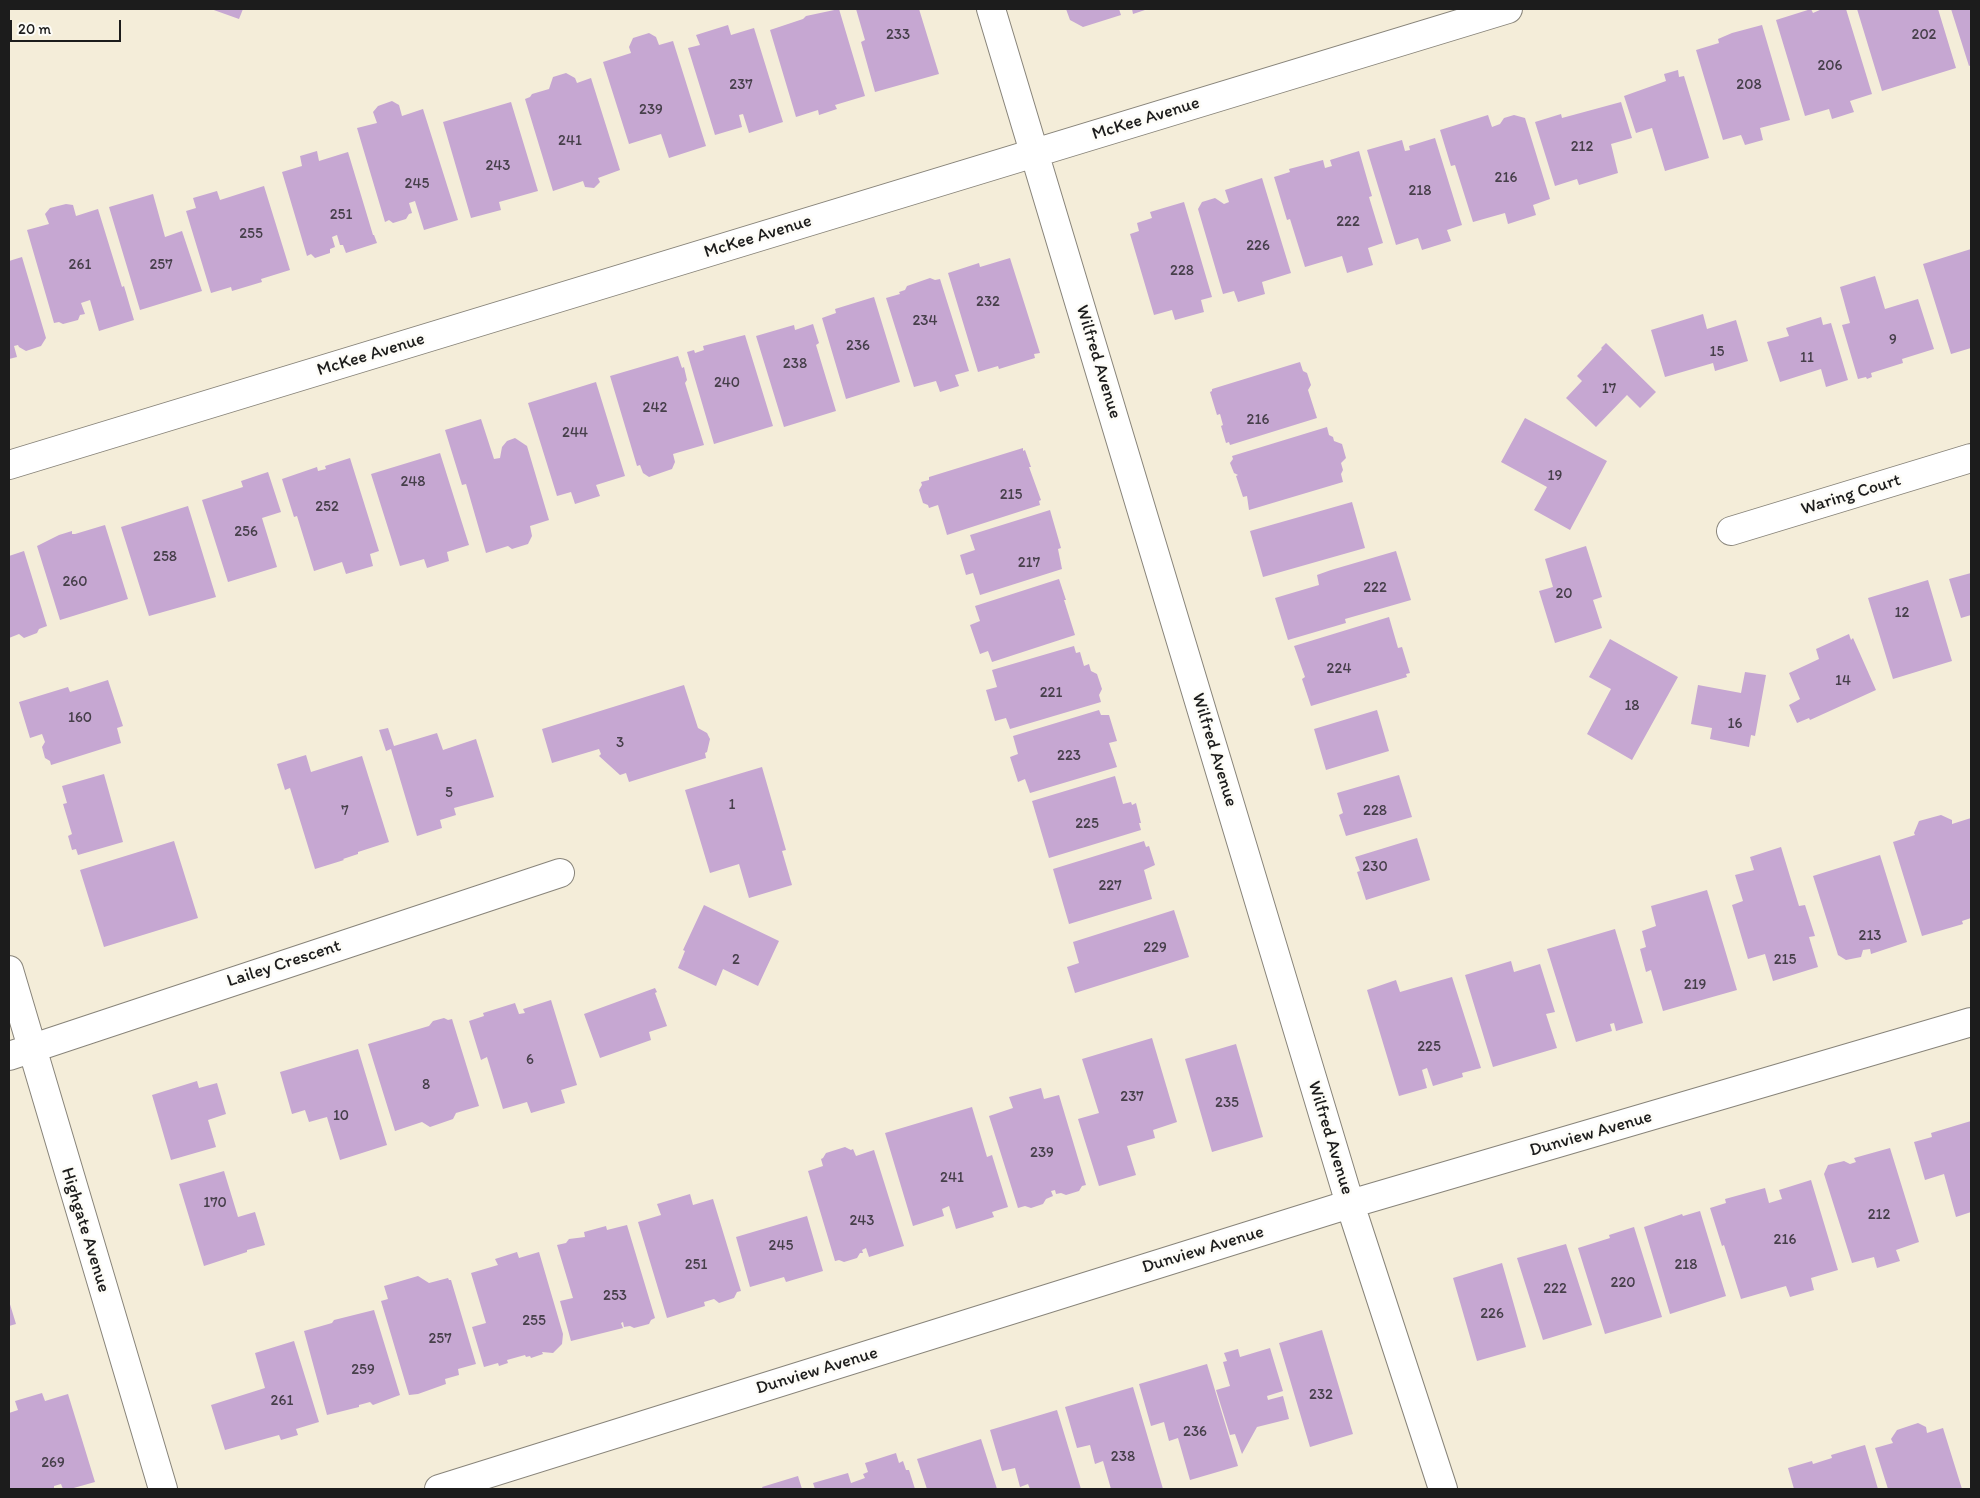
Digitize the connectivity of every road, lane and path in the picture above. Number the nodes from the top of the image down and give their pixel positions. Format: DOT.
graph roads {
  1 [pos="991,9"];
  2 [pos="1508,9"];
  3 [pos="1035,153"];
  4 [pos="1971,458"];
  5 [pos="9,465"];
  6 [pos="1731,531"];
  7 [pos="560,873"];
  8 [pos="9,970"];
  9 [pos="1971,1022"];
  10 [pos="20,1052"];
  11 [pos="1350,1204"];
  12 [pos="163,1489"];
  13 [pos="439,1489"];
  14 [pos="1443,1489"];
  1 -- 3 [label="street, Wilfred Avenue"];
  2 -- 3 [label="street, McKee Avenue"];
  3 -- 5 [label="street, McKee Avenue"];
  3 -- 11 [label="street, Wilfred Avenue"];
  4 -- 6 [label="street, Waring Court"];
  7 -- 10 [label="street, Lailey Crescent"];
  8 -- 10 [label="street, Highgate Avenue"];
  9 -- 11 [label="street, Dunview Avenue"];
  10 -- 12 [label="street, Highgate Avenue"];
  11 -- 13 [label="street, Dunview Avenue"];
  11 -- 14 [label="street, Wilfred Avenue"];
}
